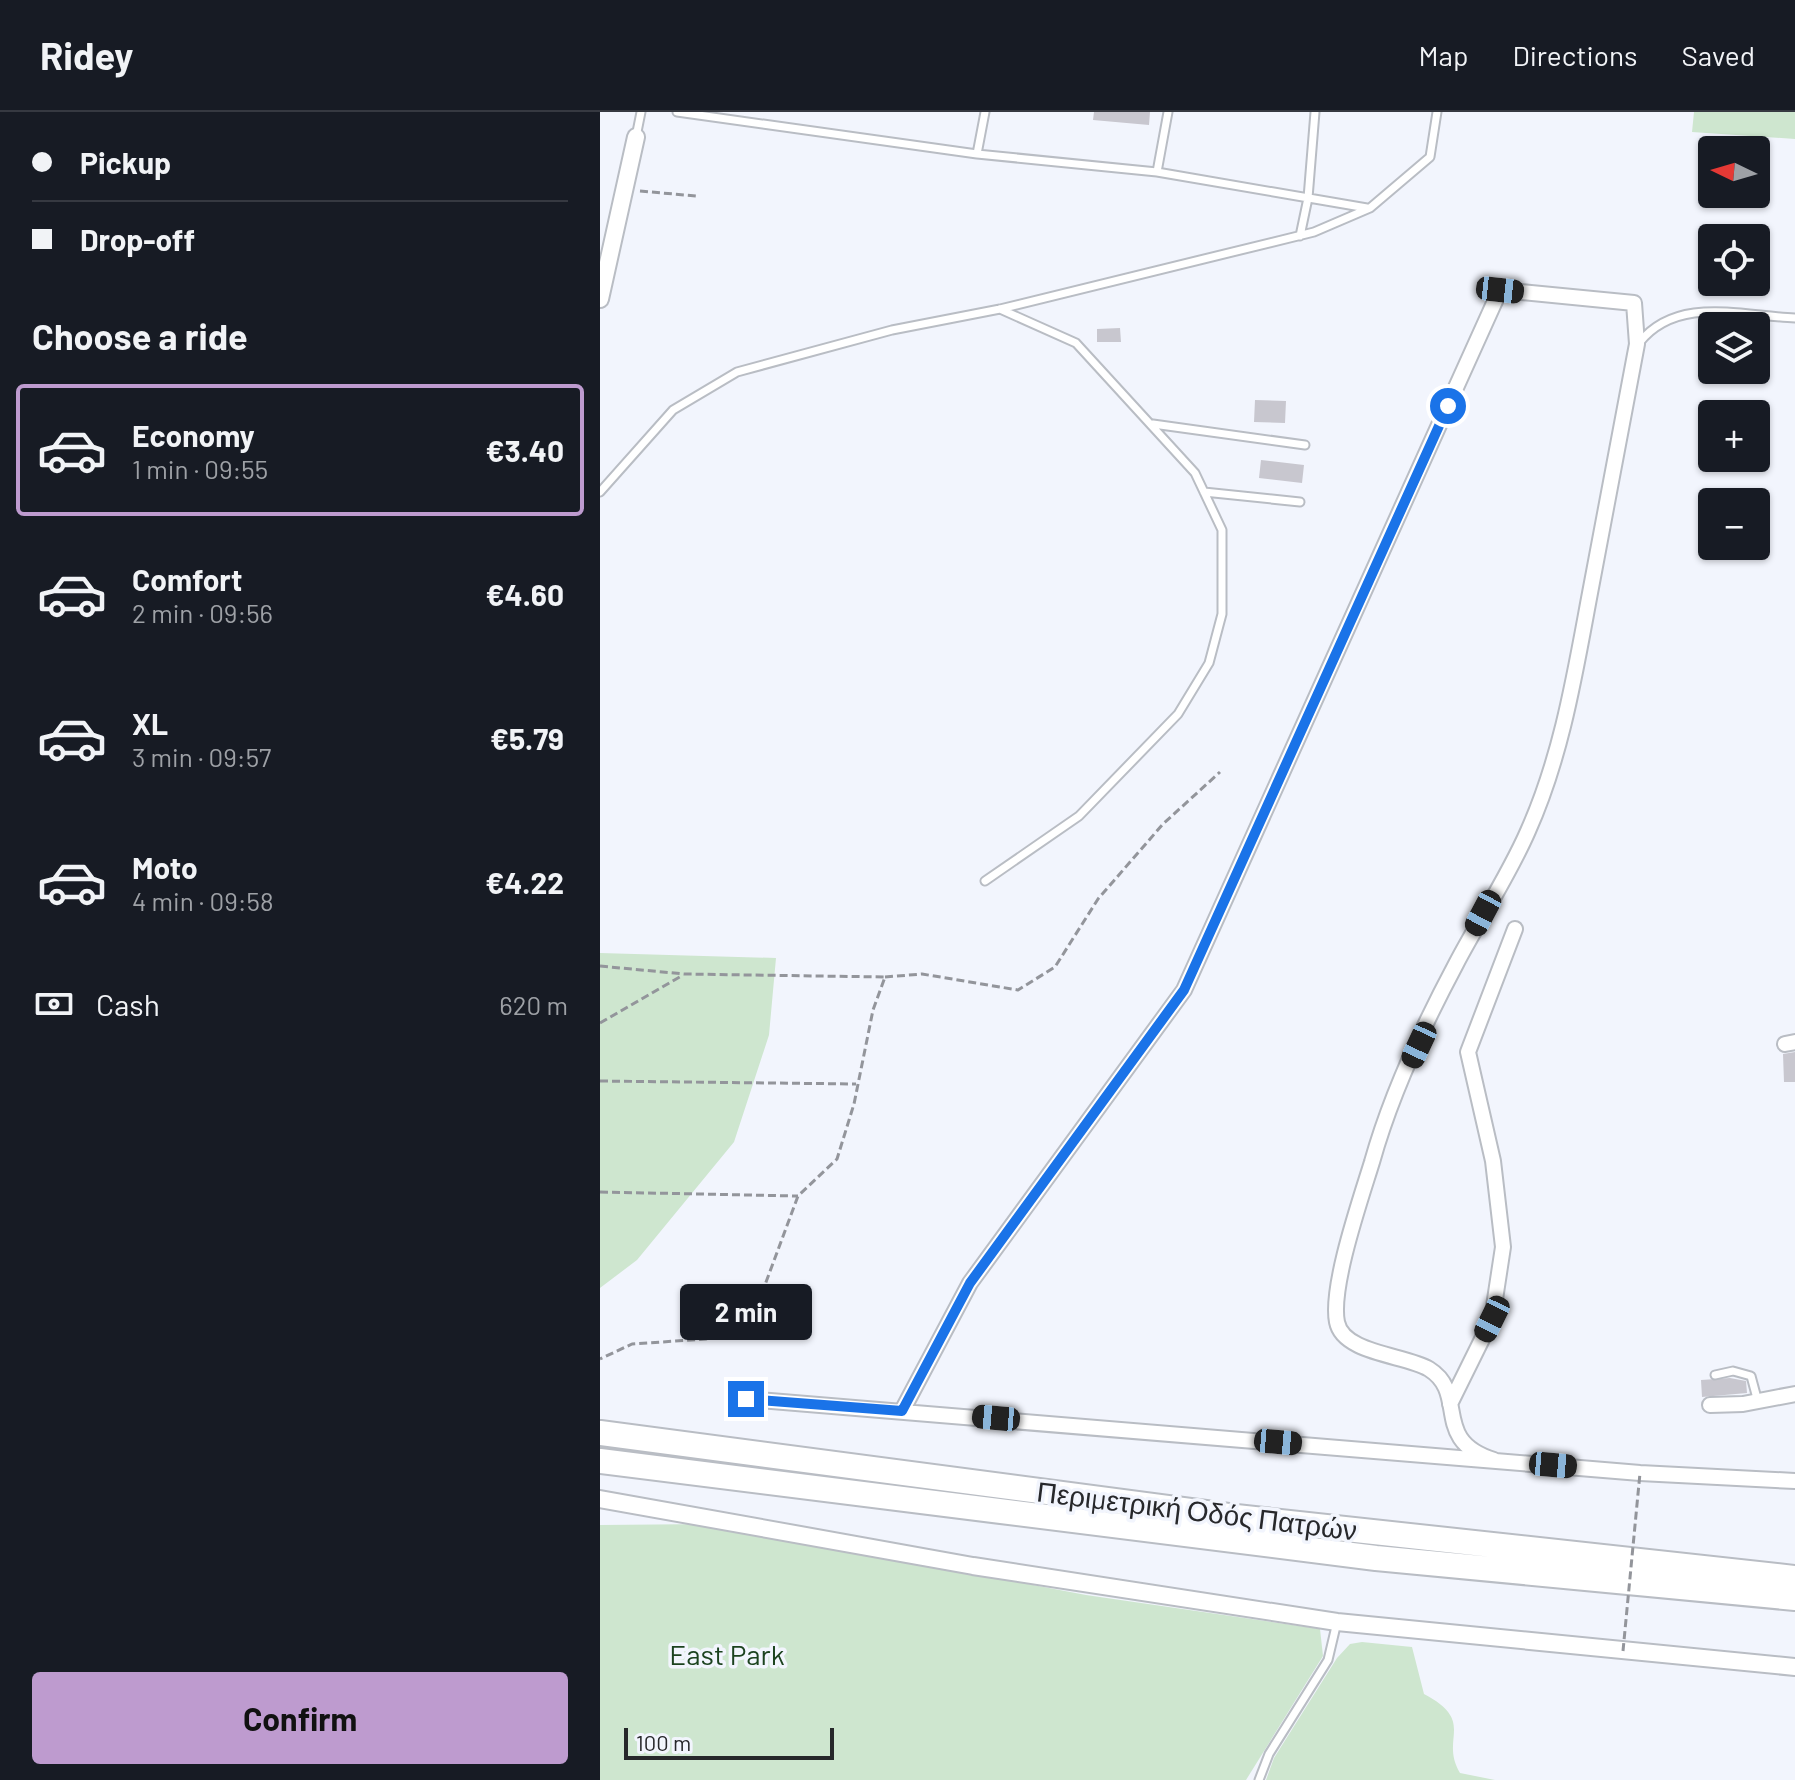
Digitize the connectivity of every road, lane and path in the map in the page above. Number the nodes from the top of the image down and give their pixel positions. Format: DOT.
graph roads {
  1 [pos="641,112"];
  2 [pos="677,112"];
  3 [pos="985,112"];
  4 [pos="1168,112"];
  5 [pos="1315,112"];
  6 [pos="1437,112"];
  7 [pos="636,137"];
  8 [pos="977,154"];
  9 [pos="1157,172"];
  10 [pos="624,189"];
  11 [pos="696,196"];
  12 [pos="1308,198"];
  13 [pos="1370,208"];
  14 [pos="1300,236"];
  15 [pos="600,299"];
  16 [pos="1000,309"];
  17 [pos="1795,318"];
  18 [pos="1637,344"];
  19 [pos="1153,424"];
  20 [pos="1305,445"];
  21 [pos="600,492"];
  22 [pos="1204,492"];
  23 [pos="1300,502"];
  24 [pos="1220,772"];
  25 [pos="985,881"];
  26 [pos="1515,929"];
  27 [pos="600,966"];
  28 [pos="684,974"];
  29 [pos="885,977"];
  30 [pos="600,1023"];
  31 [pos="600,1081"];
  32 [pos="856,1084"];
  33 [pos="600,1192"];
  34 [pos="798,1196"];
  35 [pos="600,1359"];
  36 [pos="1715,1375"];
  37 [pos="1795,1394"];
  38 [pos="746,1399"];
  39 [pos="1758,1402"];
  40 [pos="1450,1404"];
  41 [pos="1710,1405"];
  42 [pos="902,1411"];
  43 [pos="600,1433"];
  44 [pos="1494,1460"];
  45 [pos="600,1461"];
  46 [pos="1640,1473"];
  47 [pos="1795,1481"];
  48 [pos="600,1499"];
  49 [pos="1795,1578"];
  50 [pos="1795,1598"];
  51 [pos="1337,1622"];
  52 [pos="1623,1651"];
  53 [pos="1795,1667"];
  54 [pos="1259,1780"];
  1 -- 7 [label="lane"];
  2 -- 8 [label="lane"];
  3 -- 8 [label="lane"];
  4 -- 9 [label="lane"];
  5 -- 12 [label="lane"];
  6 -- 13 [label="lane"];
  7 -- 10 [label="street"];
  8 -- 9 [label="lane"];
  9 -- 12 [label="lane"];
  10 -- 11 [label="path"];
  10 -- 15 [label="street"];
  12 -- 13 [label="lane"];
  12 -- 14 [label="lane"];
  13 -- 14 [label="lane"];
  14 -- 16 [label="lane"];
  16 -- 19 [label="lane"];
  16 -- 21 [label="lane"];
  17 -- 18 [label="lane"];
  18 -- 40 [label="street"];
  18 -- 42 [label="street"];
  19 -- 20 [label="lane"];
  19 -- 22 [label="lane"];
  22 -- 23 [label="lane"];
  22 -- 25 [label="lane"];
  24 -- 29 [label="path"];
  26 -- 40 [label="street"];
  27 -- 28 [label="path"];
  28 -- 29 [label="path"];
  28 -- 30 [label="path"];
  29 -- 32 [label="path"];
  31 -- 32 [label="path"];
  32 -- 34 [label="path"];
  33 -- 34 [label="path"];
  34 -- 35 [label="path"];
  36 -- 39 [label="lane"];
  37 -- 39 [label="street"];
  38 -- 42 [label="street"];
  39 -- 41 [label="street"];
  40 -- 44 [label="street"];
  42 -- 44 [label="street"];
  43 -- 49 [label="highway, Περιμετρική Οδός Πατρών"];
  44 -- 46 [label="street"];
  45 -- 50 [label="highway, Περιμετρική Οδός Πατρών"];
  46 -- 47 [label="street"];
  46 -- 52 [label="path, bridge"];
  48 -- 51 [label="street"];
  51 -- 52 [label="street"];
  51 -- 54 [label="lane"];
  52 -- 53 [label="street"];
}
